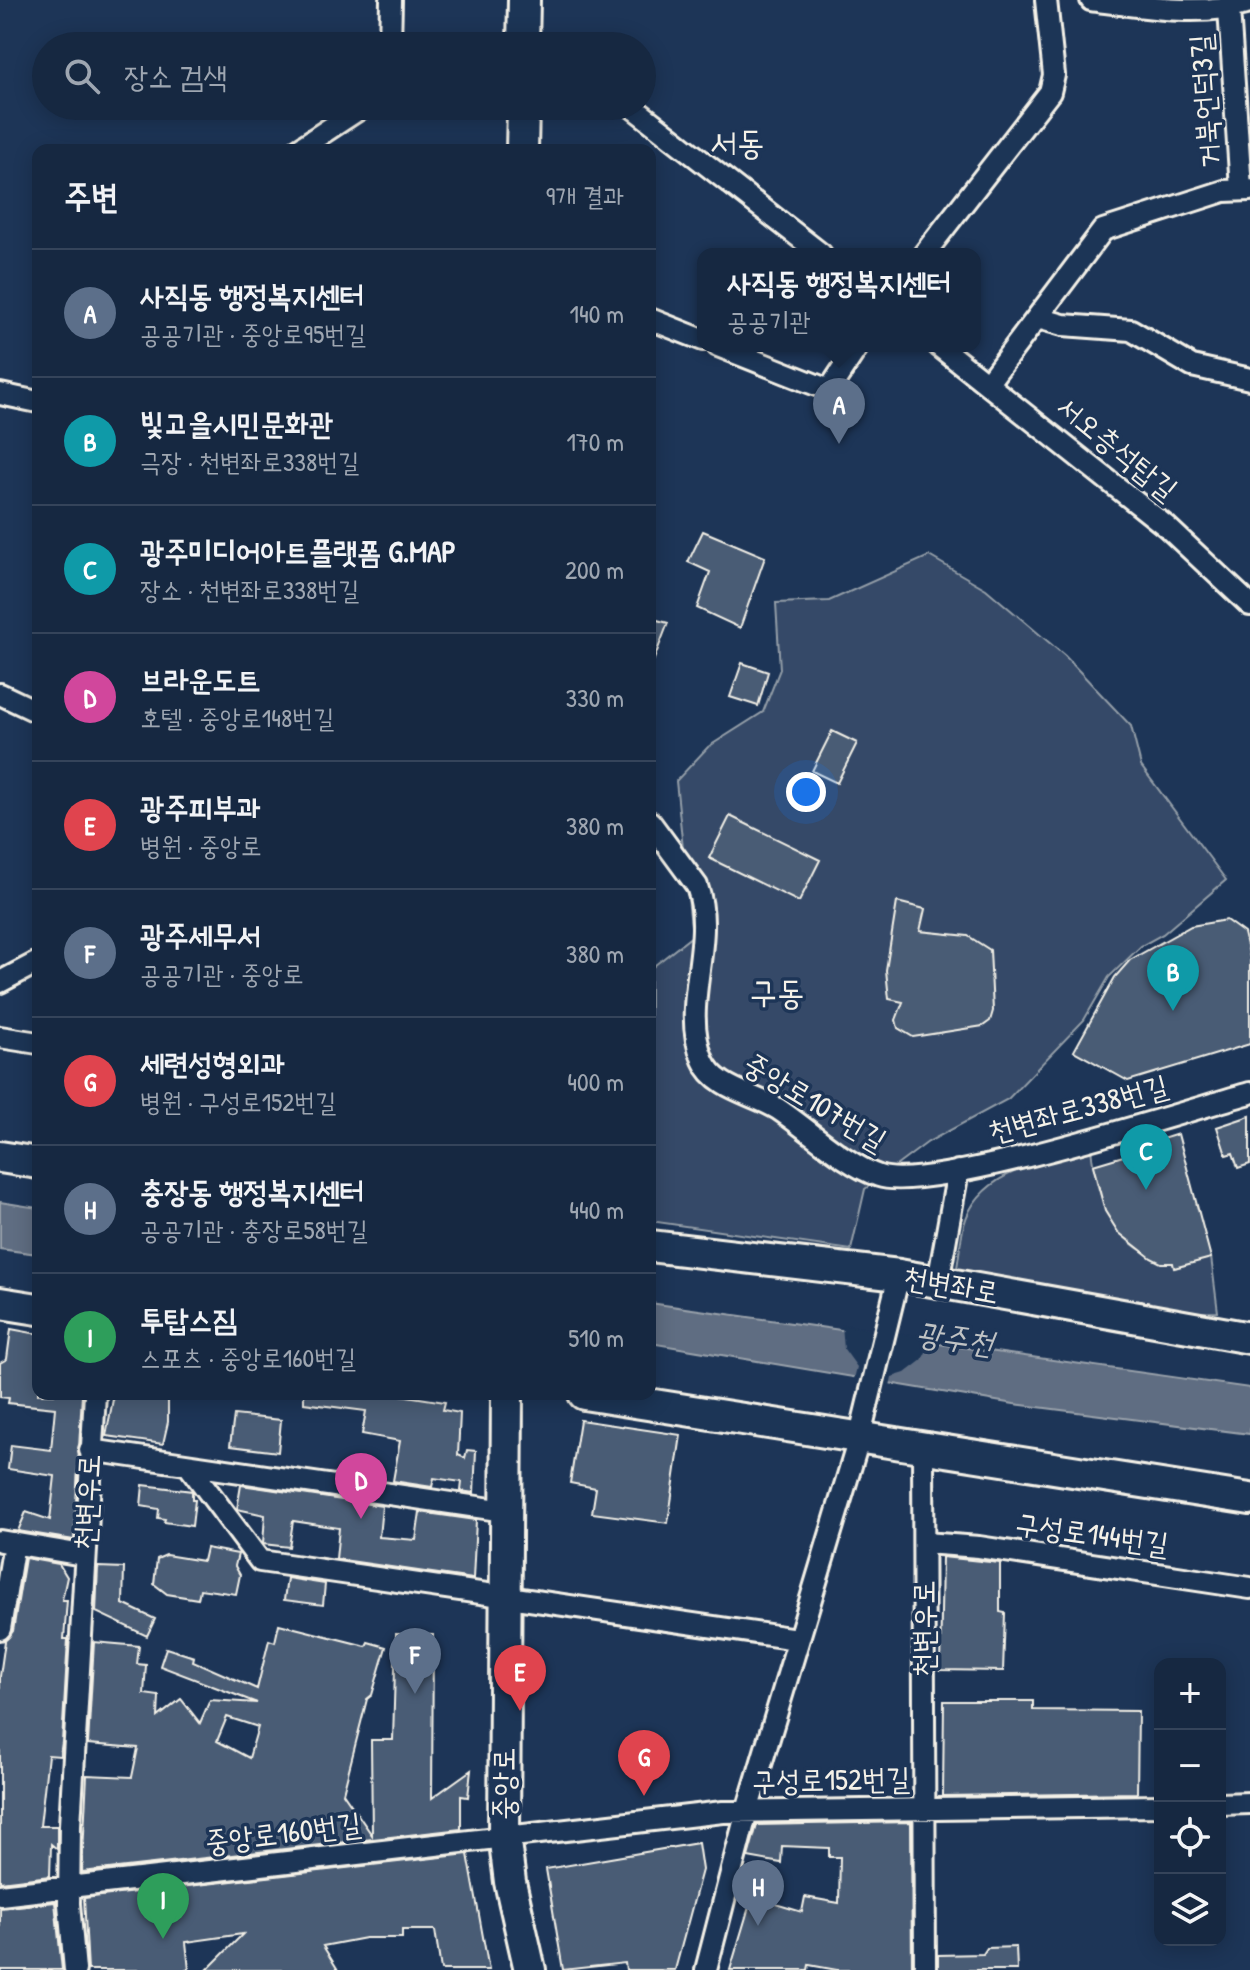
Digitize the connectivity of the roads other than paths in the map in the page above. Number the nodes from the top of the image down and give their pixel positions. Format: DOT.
graph roads {
  1 [pos="391,0"];
  2 [pos="524,0"];
  3 [pos="1046,0"];
  4 [pos="1091,0"];
  5 [pos="1250,3"];
  6 [pos="1229,9"];
  7 [pos="390,32"];
  8 [pos="523,32"];
  9 [pos="343,120"];
  10 [pos="523,120"];
  11 [pos="649,120"];
  12 [pos="306,144"];
  13 [pos="522,144"];
  14 [pos="1246,190"];
  15 [pos="813,248"];
  16 [pos="929,248"];
  17 [pos="1038,318"];
  18 [pos="656,321"];
  19 [pos="697,338"];
  20 [pos="733,352"];
  21 [pos="854,352"];
  22 [pos="947,352"];
  23 [pos="1250,379"];
  24 [pos="987,384"];
  25 [pos="0,394"];
  26 [pos="32,401"];
  27 [pos="1250,605"];
  28 [pos="0,694"];
  29 [pos="32,709"];
  30 [pos="656,830"];
  31 [pos="32,965"];
  32 [pos="0,982"];
  33 [pos="0,1037"];
  34 [pos="32,1042"];
  35 [pos="1250,1093"];
  36 [pos="0,1157"];
  37 [pos="32,1162"];
  38 [pos="958,1171"];
  39 [pos="920,1177"];
  40 [pos="656,1247"];
  41 [pos="938,1282"];
  42 [pos="896,1288"];
  43 [pos="0,1303"];
  44 [pos="32,1308"];
  45 [pos="1250,1338"];
  46 [pos="94,1400"];
  47 [pos="507,1400"];
  48 [pos="629,1400"];
  49 [pos="860,1431"];
  50 [pos="923,1449"];
  51 [pos="90,1450"];
  52 [pos="189,1466"];
  53 [pos="1250,1499"];
  54 [pos="505,1511"];
  55 [pos="7,1542"];
  56 [pos="925,1543"];
  57 [pos="83,1555"];
  58 [pos="1250,1588"];
  59 [pos="505,1595"];
  60 [pos="0,1629"];
  61 [pos="797,1639"];
  62 [pos="1250,1803"];
  63 [pos="1226,1804"];
  64 [pos="1154,1806"];
  65 [pos="923,1809"];
  66 [pos="747,1811"];
  67 [pos="505,1838"];
  68 [pos="69,1888"];
  69 [pos="0,1895"];
  70 [pos="75,1970"];
  71 [pos="530,1970"];
  72 [pos="706,1970"];
  73 [pos="925,1970"];
  1 -- 7 [label="street"];
  2 -- 8 [label="street"];
  3 -- 16 [label="street"];
  4 -- 6 [label="street"];
  5 -- 6 [label="street"];
  6 -- 14 [label="street, 거북언덕3길"];
  9 -- 12 [label="street"];
  10 -- 13 [label="street"];
  11 -- 15 [label="street"];
  14 -- 17 [label="street"];
  17 -- 23 [label="street"];
  17 -- 24 [label="street"];
  18 -- 19 [label="street"];
  20 -- 21 [label="street"];
  22 -- 24 [label="street, 서오층석탑길"];
  24 -- 27 [label="street, 서오층석탑길"];
  25 -- 26 [label="street"];
  28 -- 29 [label="street"];
  30 -- 39 [label="street, 중앙로107번길"];
  31 -- 32 [label="street"];
  33 -- 34 [label="street"];
  35 -- 38 [label="street, 천변좌로338번길"];
  36 -- 37 [label="street"];
  38 -- 39 [label="street, 천변좌로338번길"];
  38 -- 41 [label="street"];
  40 -- 42 [label="street, 천변좌로"];
  41 -- 42 [label="street, 천변좌로"];
  41 -- 45 [label="street, 천변좌로"];
  42 -- 49 [label="street"];
  43 -- 44 [label="street"];
  46 -- 51 [label="street, 천변우로"];
  47 -- 54 [label="street, 중앙로"];
  48 -- 49 [label="street"];
  49 -- 50 [label="street"];
  49 -- 61 [label="street"];
  50 -- 53 [label="street"];
  50 -- 56 [label="street, 천변우로"];
  51 -- 52 [label="street"];
  51 -- 57 [label="street, 천변우로"];
  52 -- 54 [label="street"];
  52 -- 59 [label="street"];
  54 -- 59 [label="street, 중앙로"];
  55 -- 57 [label="street"];
  55 -- 60 [label="street"];
  56 -- 58 [label="street, 구성로144번길"];
  56 -- 65 [label="street, 천변우로"];
  57 -- 68 [label="street, 천변우로"];
  59 -- 61 [label="street"];
  59 -- 67 [label="street, 중앙로"];
  61 -- 66 [label="street"];
  62 -- 63 [label="street"];
  64 -- 65 [label="street, 구성로152번길"];
  65 -- 66 [label="street, 구성로152번길"];
  65 -- 73 [label="street, 천변우로"];
  66 -- 67 [label="street, 구성로152번길"];
  66 -- 72 [label="street"];
  67 -- 68 [label="street, 중앙로160번길"];
  67 -- 71 [label="street, 중앙로"];
  68 -- 69 [label="street, 중앙로160번길"];
  68 -- 70 [label="street"];
}
